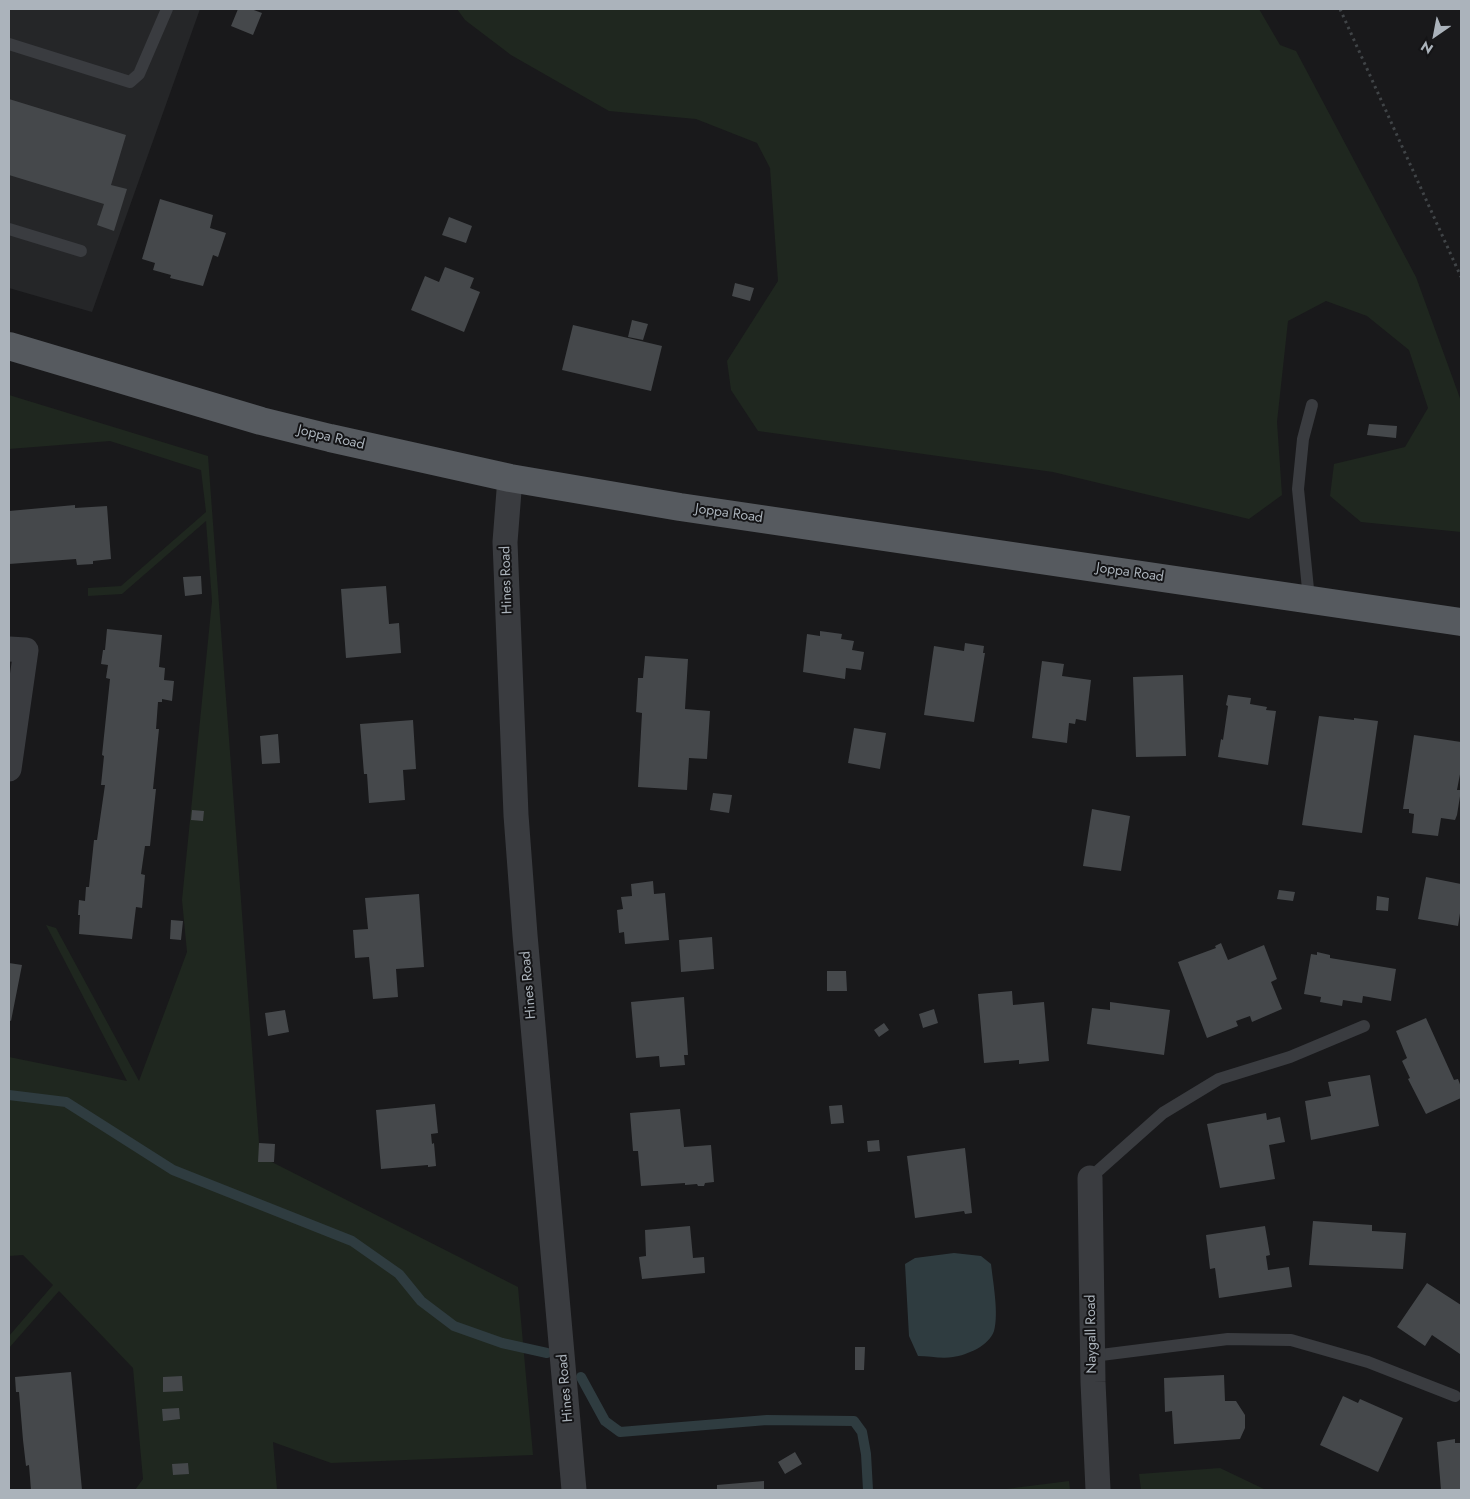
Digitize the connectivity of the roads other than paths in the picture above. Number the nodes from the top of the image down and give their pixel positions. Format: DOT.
graph roads {
  1 [pos="167,9"];
  2 [pos="9,44"];
  3 [pos="9,229"];
  4 [pos="81,251"];
  5 [pos="9,346"];
  6 [pos="1312,405"];
  7 [pos="510,478"];
  8 [pos="1309,599"];
  9 [pos="1461,622"];
  10 [pos="9,649"];
  11 [pos="9,768"];
  12 [pos="1364,1026"];
  13 [pos="1090,1178"];
  14 [pos="1093,1356"];
  15 [pos="1455,1396"];
  16 [pos="574,1490"];
  17 [pos="1098,1490"];
  1 -- 2 [label="lane"];
  3 -- 4 [label="lane"];
  5 -- 7 [label="main road, Joppa Road"];
  6 -- 8 [label="lane"];
  7 -- 8 [label="main road, Joppa Road"];
  7 -- 16 [label="street, Hines Road"];
  8 -- 9 [label="main road, Joppa Road"];
  10 -- 11 [label="street"];
  12 -- 13 [label="lane"];
  13 -- 14 [label="street, Naygall Road"];
  14 -- 15 [label="lane"];
  14 -- 17 [label="street, Naygall Road"];
}
